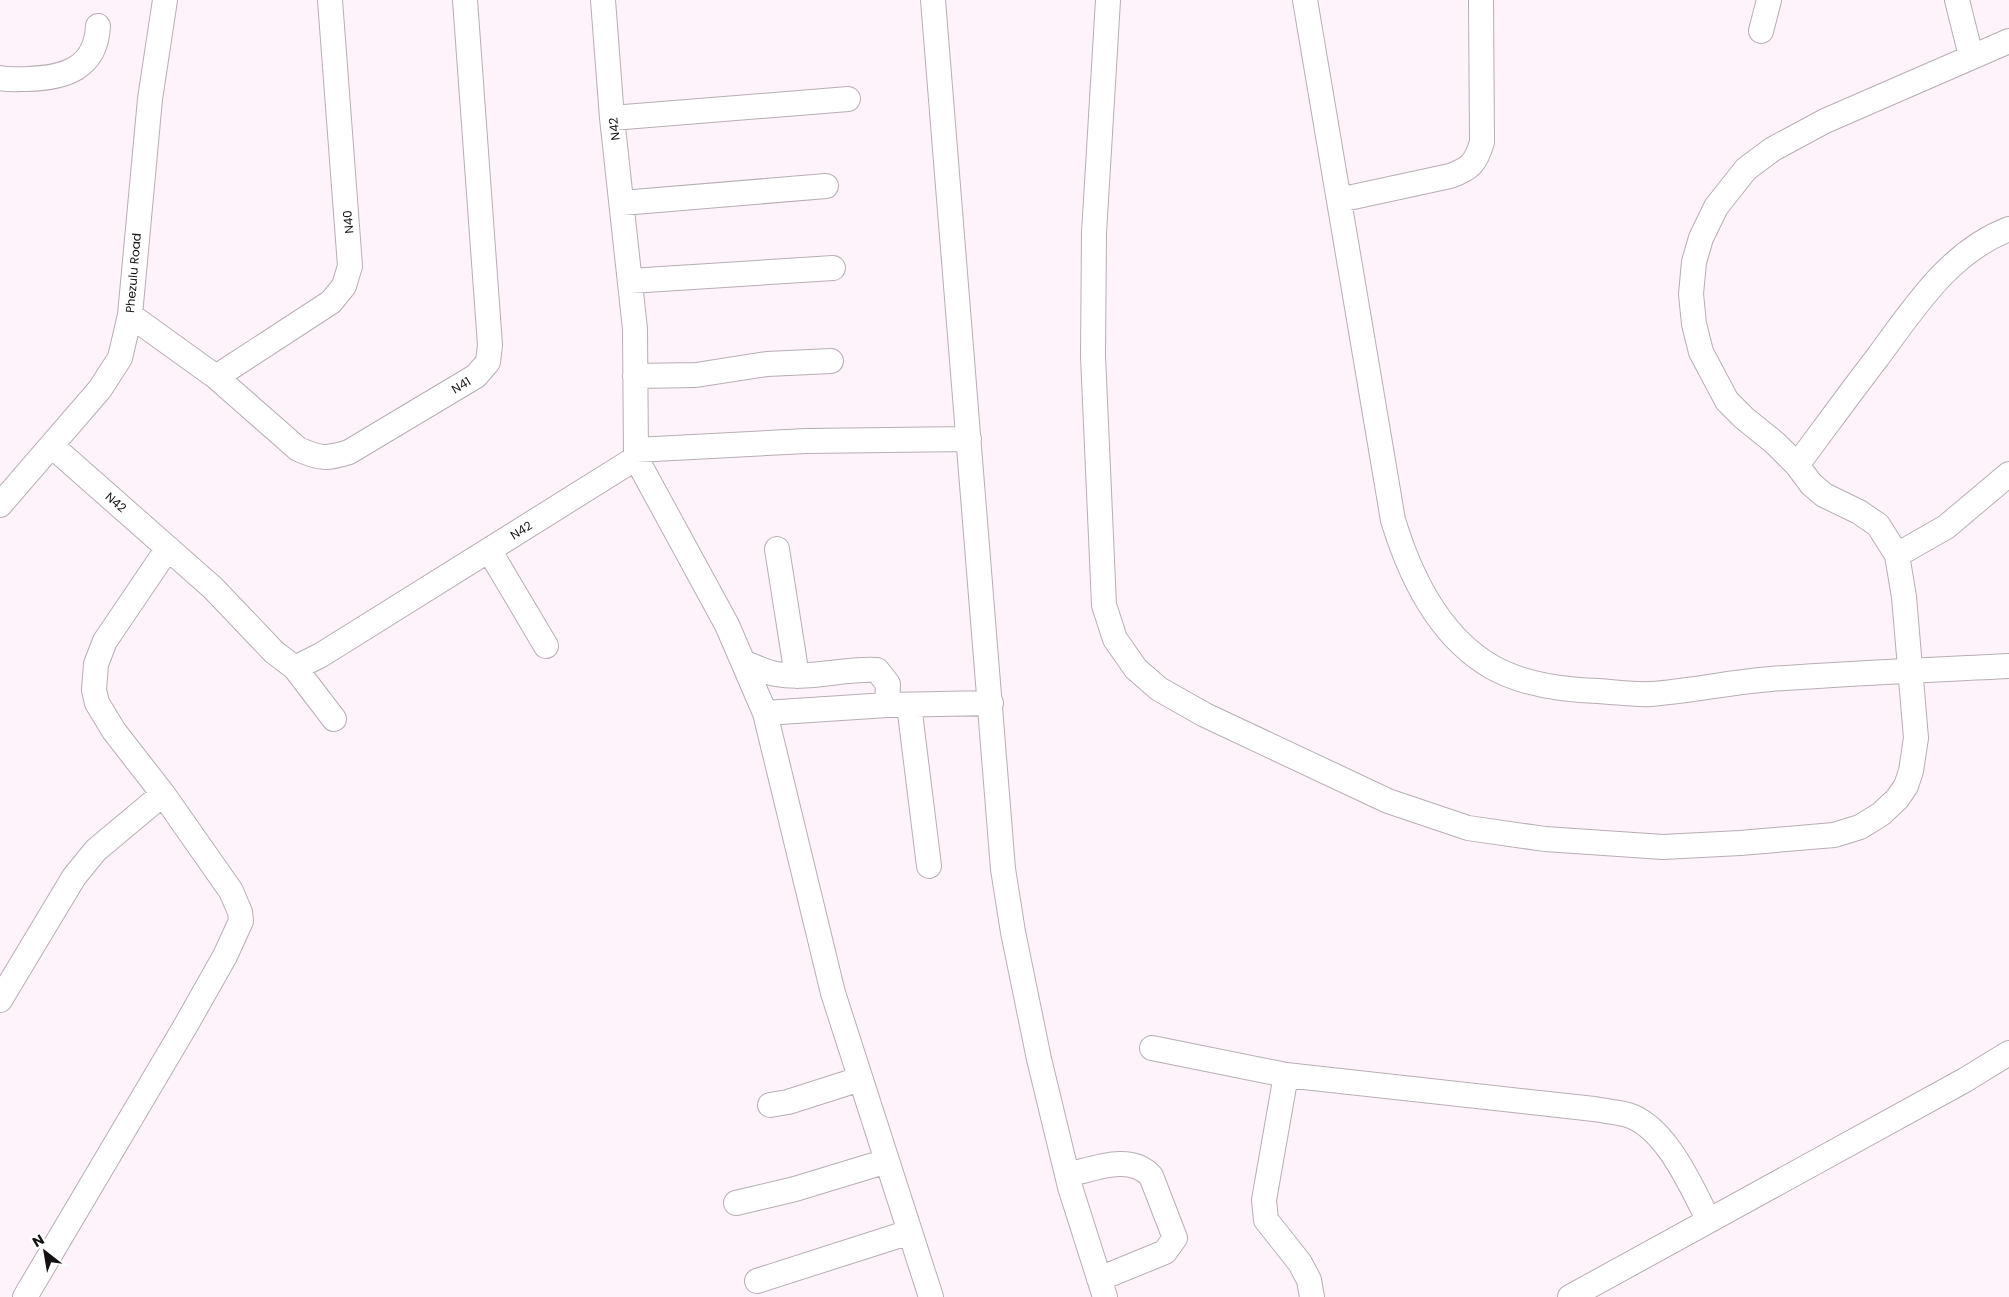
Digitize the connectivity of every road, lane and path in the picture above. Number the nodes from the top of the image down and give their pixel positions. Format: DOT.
graph roads {
  1 [pos="165,0"];
  2 [pos="330,0"];
  3 [pos="465,0"];
  4 [pos="603,0"];
  5 [pos="933,0"];
  6 [pos="1108,0"];
  7 [pos="1305,0"];
  8 [pos="1481,0"];
  9 [pos="1769,0"];
  10 [pos="1957,0"];
  11 [pos="98,26"];
  12 [pos="1761,31"];
  13 [pos="2009,41"];
  14 [pos="1971,56"];
  15 [pos="0,78"];
  16 [pos="848,100"];
  17 [pos="612,118"];
  18 [pos="826,186"];
  19 [pos="1339,200"];
  20 [pos="622,203"];
  21 [pos="2009,229"];
  22 [pos="833,268"];
  23 [pos="630,281"];
  24 [pos="130,315"];
  25 [pos="831,361"];
  26 [pos="635,376"];
  27 [pos="216,377"];
  28 [pos="969,439"];
  29 [pos="52,446"];
  30 [pos="636,454"];
  31 [pos="1797,465"];
  32 [pos="2009,474"];
  33 [pos="0,504"];
  34 [pos="168,548"];
  35 [pos="777,549"];
  36 [pos="489,550"];
  37 [pos="1896,555"];
  38 [pos="546,646"];
  39 [pos="743,662"];
  40 [pos="2009,666"];
  41 [pos="295,668"];
  42 [pos="1910,671"];
  43 [pos="797,676"];
  44 [pos="991,703"];
  45 [pos="898,705"];
  46 [pos="764,713"];
  47 [pos="334,719"];
  48 [pos="163,794"];
  49 [pos="929,866"];
  50 [pos="0,1000"];
  51 [pos="1152,1048"];
  52 [pos="2009,1053"];
  53 [pos="1286,1075"];
  54 [pos="860,1079"];
  55 [pos="770,1105"];
  56 [pos="887,1161"];
  57 [pos="1067,1175"];
  58 [pos="736,1203"];
  59 [pos="1708,1220"];
  60 [pos="910,1232"];
  61 [pos="758,1281"];
  62 [pos="1102,1288"];
  63 [pos="25,1297"];
  64 [pos="931,1297"];
  65 [pos="1312,1297"];
  66 [pos="1570,1297"];
  1 -- 24 [label="street, Phezulu Road"];
  2 -- 27 [label="street, N40"];
  3 -- 27 [label="street, N41"];
  4 -- 17 [label="street, N42"];
  5 -- 28 [label="street"];
  6 -- 42 [label="street"];
  7 -- 19 [label="street"];
  8 -- 19 [label="street"];
  9 -- 12 [label="street"];
  10 -- 14 [label="street"];
  11 -- 15 [label="street"];
  13 -- 14 [label="street"];
  14 -- 31 [label="street"];
  16 -- 17 [label="street"];
  17 -- 20 [label="street, N42"];
  18 -- 20 [label="street"];
  19 -- 42 [label="street"];
  20 -- 23 [label="street, N42"];
  21 -- 31 [label="street"];
  22 -- 23 [label="street"];
  23 -- 26 [label="street, N42"];
  24 -- 27 [label="street, N41"];
  24 -- 29 [label="street, Phezulu Road"];
  25 -- 26 [label="street"];
  26 -- 30 [label="street, N42"];
  28 -- 30 [label="street"];
  28 -- 44 [label="street"];
  29 -- 33 [label="street, Phezulu Road"];
  29 -- 34 [label="street, N42"];
  30 -- 36 [label="street, N42"];
  30 -- 39 [label="street"];
  31 -- 37 [label="street"];
  32 -- 37 [label="street"];
  34 -- 41 [label="street, N42"];
  34 -- 48 [label="street"];
  35 -- 43 [label="street"];
  36 -- 38 [label="street"];
  36 -- 41 [label="street, N42"];
  37 -- 42 [label="street"];
  39 -- 43 [label="street"];
  39 -- 46 [label="street"];
  40 -- 42 [label="street"];
  41 -- 47 [label="street"];
  43 -- 45 [label="street"];
  44 -- 45 [label="street"];
  44 -- 57 [label="street"];
  45 -- 46 [label="street"];
  45 -- 49 [label="street"];
  46 -- 54 [label="street"];
  48 -- 50 [label="street"];
  48 -- 63 [label="street"];
  51 -- 53 [label="street"];
  52 -- 59 [label="street"];
  53 -- 59 [label="street"];
  53 -- 65 [label="street"];
  54 -- 55 [label="street"];
  54 -- 56 [label="street"];
  56 -- 58 [label="street"];
  56 -- 60 [label="street"];
  57 -- 62 [label="street"];
  57 -- 62 [label="street"];
  59 -- 66 [label="street"];
  60 -- 61 [label="street"];
  60 -- 64 [label="street"];
}
